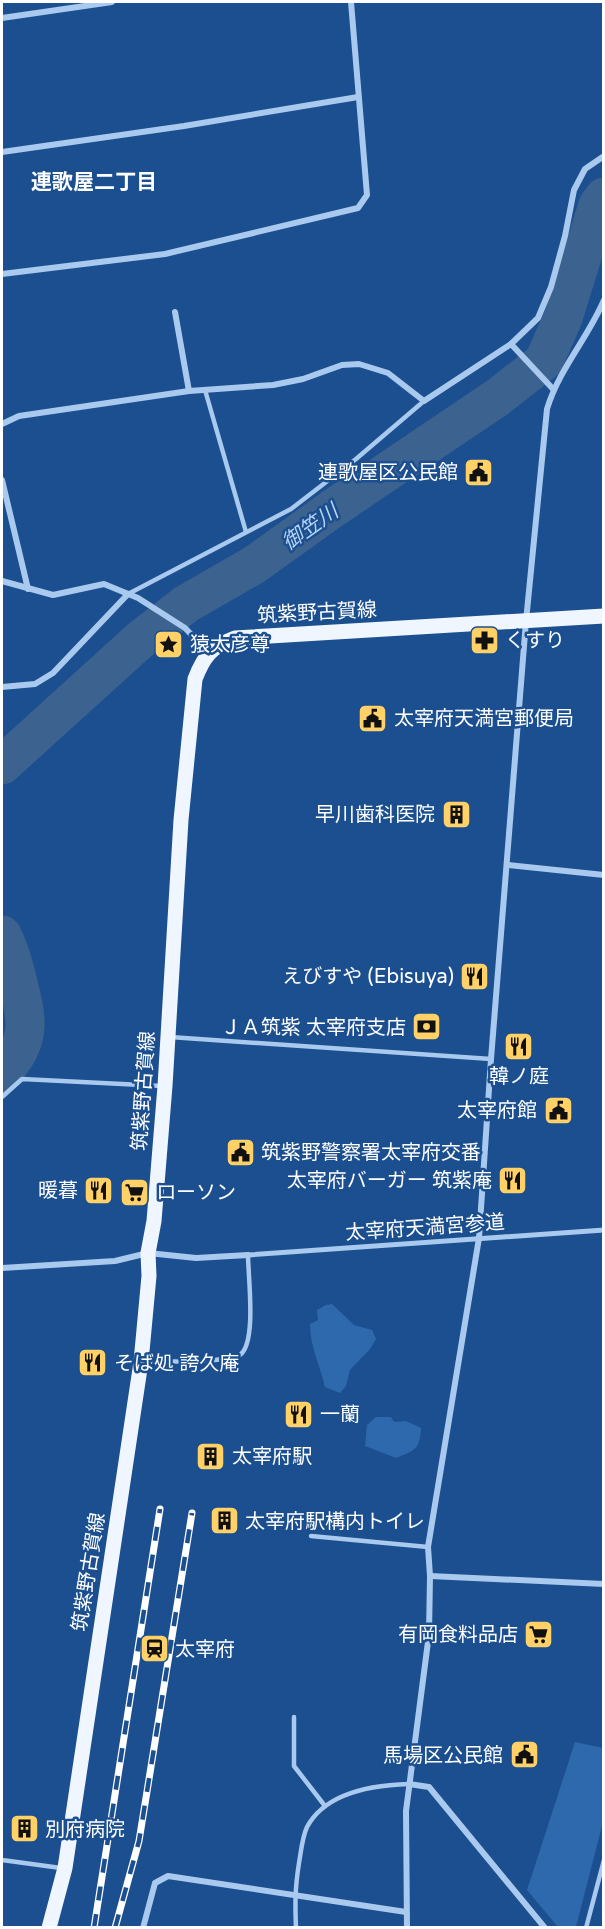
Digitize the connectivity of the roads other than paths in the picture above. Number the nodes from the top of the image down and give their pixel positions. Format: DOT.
graph roads {
  1 [pos="112,2"];
  2 [pos="351,2"];
  3 [pos="2,18"];
  4 [pos="358,97"];
  5 [pos="2,152"];
  6 [pos="603,156"];
  7 [pos="2,274"];
  8 [pos="603,300"];
  9 [pos="175,312"];
  10 [pos="511,344"];
  11 [pos="553,388"];
  12 [pos="205,390"];
  13 [pos="189,391"];
  14 [pos="424,401"];
  15 [pos="2,424"];
  16 [pos="2,480"];
  17 [pos="246,532"];
  18 [pos="2,581"];
  19 [pos="28,589"];
  20 [pos="128,594"];
  21 [pos="603,616"];
  22 [pos="526,621"];
  23 [pos="209,653"];
  24 [pos="2,687"];
  25 [pos="507,865"];
  26 [pos="603,875"];
  27 [pos="168,1037"];
  28 [pos="491,1059"];
  29 [pos="165,1086"];
  30 [pos="2,1097"];
  31 [pos="603,1230"];
  32 [pos="478,1238"];
  33 [pos="148,1253"];
  34 [pos="248,1255"];
  35 [pos="2,1268"];
  36 [pos="141,1362"];
  37 [pos="311,1536"];
  38 [pos="428,1547"];
  39 [pos="430,1576"];
  40 [pos="603,1584"];
  41 [pos="294,1717"];
  42 [pos="409,1784"];
  43 [pos="325,1806"];
  44 [pos="2,1860"];
  45 [pos="603,1860"];
  46 [pos="65,1868"];
  47 [pos="294,1894"];
  48 [pos="406,1912"];
  49 [pos="49,1928"];
  50 [pos="143,1928"];
  51 [pos="296,1928"];
  52 [pos="407,1928"];
  53 [pos="545,1928"];
  54 [pos="586,1928"];
  1 -- 3 [label="street"];
  2 -- 4 [label="street"];
  4 -- 5 [label="street"];
  4 -- 7 [label="street"];
  6 -- 10 [label="street"];
  8 -- 11 [label="street"];
  9 -- 13 [label="street"];
  10 -- 11 [label="street"];
  10 -- 14 [label="street"];
  11 -- 22 [label="street"];
  12 -- 13 [label="street"];
  12 -- 14 [label="street"];
  12 -- 17 [label="lane"];
  13 -- 15 [label="street"];
  14 -- 17 [label="lane"];
  16 -- 19 [label="street"];
  17 -- 20 [label="lane"];
  18 -- 19 [label="street"];
  19 -- 20 [label="street"];
  20 -- 23 [label="street"];
  20 -- 24 [label="street"];
  21 -- 22 [label="main road, 筑紫野古賀線"];
  22 -- 23 [label="main road, 筑紫野古賀線"];
  22 -- 25 [label="street"];
  23 -- 27 [label="main road, 筑紫野古賀線"];
  25 -- 26 [label="street"];
  25 -- 28 [label="street"];
  27 -- 28 [label="lane"];
  27 -- 29 [label="main road, 筑紫野古賀線"];
  28 -- 32 [label="street"];
  29 -- 30 [label="lane"];
  29 -- 33 [label="main road, 筑紫野古賀線"];
  31 -- 32 [label="street, 太宰府天満宮参道"];
  32 -- 34 [label="street, 太宰府天満宮参道"];
  32 -- 38 [label="street"];
  33 -- 34 [label="street"];
  33 -- 35 [label="street"];
  33 -- 36 [label="main road, 筑紫野古賀線"];
  34 -- 36 [label="lane"];
  36 -- 46 [label="main road, 筑紫野古賀線"];
  37 -- 38 [label="lane"];
  38 -- 39 [label="street"];
  39 -- 40 [label="street"];
  39 -- 42 [label="street"];
  41 -- 43 [label="lane"];
  42 -- 43 [label="lane"];
  42 -- 48 [label="street"];
  42 -- 53 [label="street"];
  43 -- 47 [label="lane"];
  44 -- 46 [label="lane"];
  45 -- 54 [label="lane"];
  46 -- 49 [label="main road, 筑紫野古賀線"];
  47 -- 48 [label="street"];
  47 -- 50 [label="street"];
  47 -- 51 [label="lane"];
  48 -- 52 [label="street"];
}
